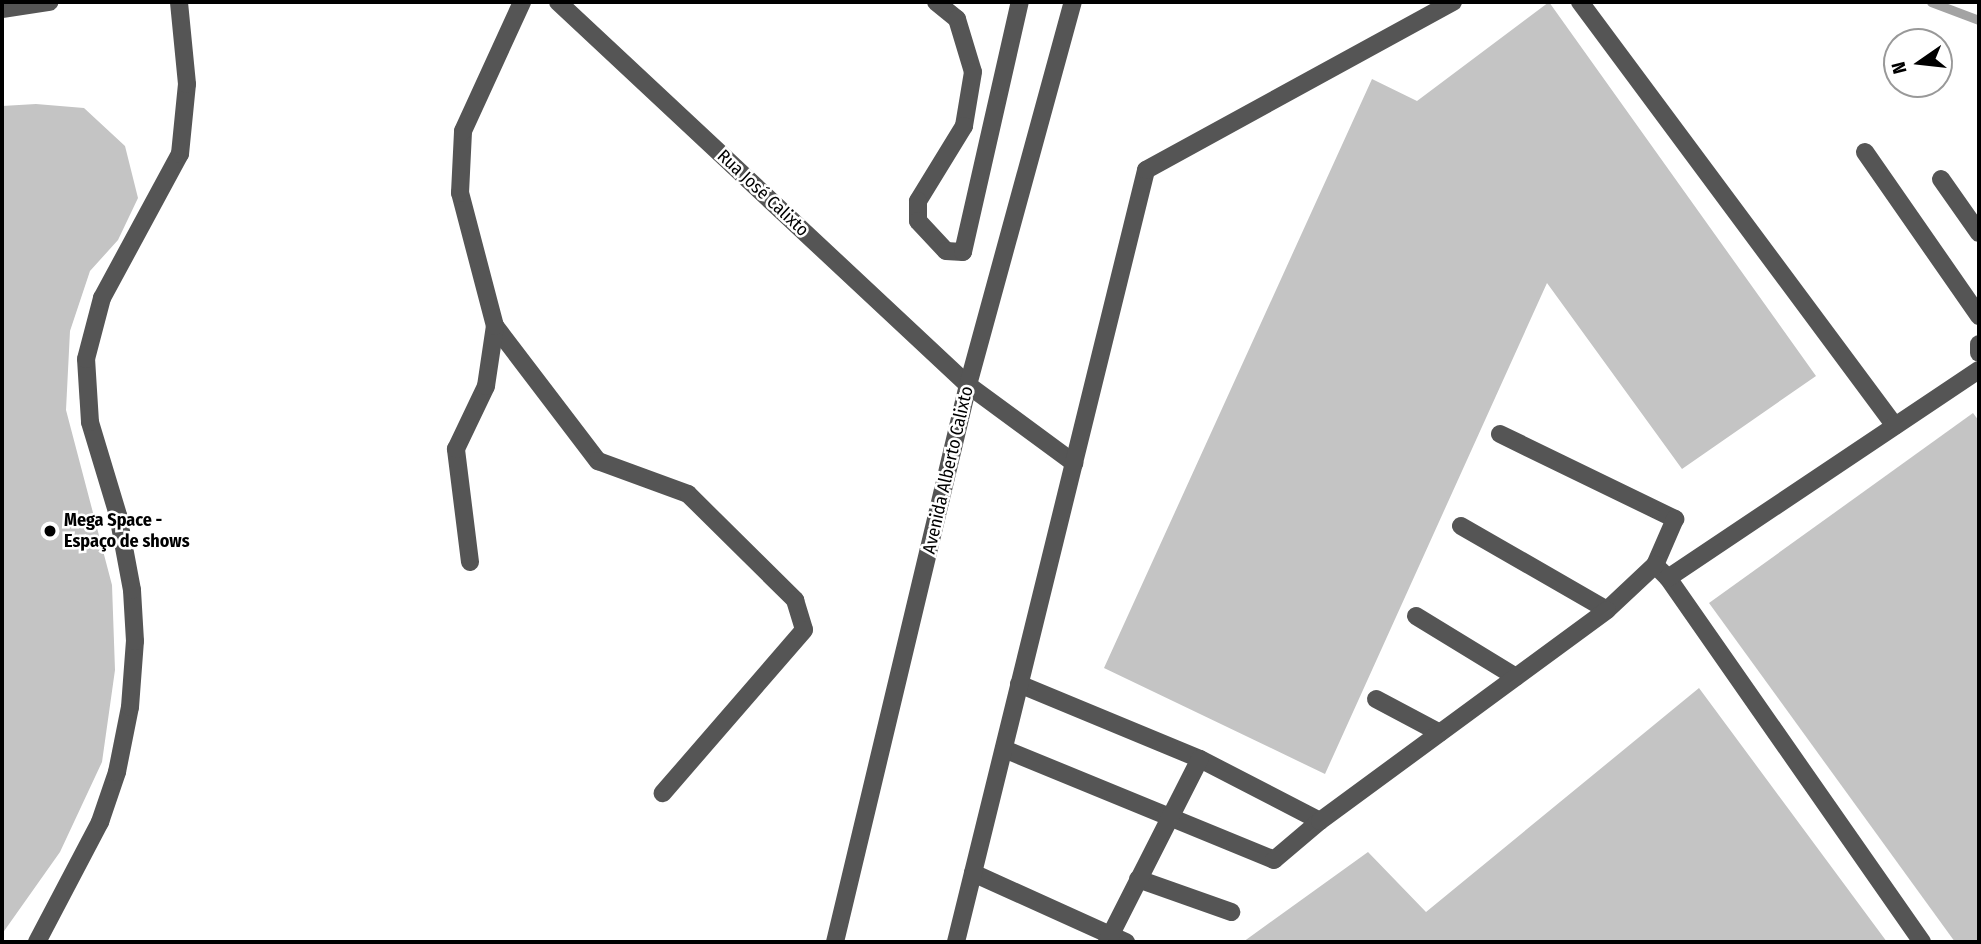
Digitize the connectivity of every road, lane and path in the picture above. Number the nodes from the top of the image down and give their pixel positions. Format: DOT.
graph roads {
  1 [pos="49,2"];
  2 [pos="179,2"];
  3 [pos="522,2"];
  4 [pos="558,2"];
  5 [pos="936,2"];
  6 [pos="1020,2"];
  7 [pos="1073,2"];
  8 [pos="1453,2"];
  9 [pos="1580,2"];
  10 [pos="2,9"];
  11 [pos="1865,152"];
  12 [pos="1941,180"];
  13 [pos="1979,233"];
  14 [pos="1979,316"];
  15 [pos="495,326"];
  16 [pos="1979,344"];
  17 [pos="1979,353"];
  18 [pos="1979,370"];
  19 [pos="968,385"];
  20 [pos="1895,426"];
  21 [pos="1500,433"];
  22 [pos="1074,463"];
  23 [pos="1461,526"];
  24 [pos="470,562"];
  25 [pos="1661,571"];
  26 [pos="1607,610"];
  27 [pos="1416,616"];
  28 [pos="1516,677"];
  29 [pos="1019,684"];
  30 [pos="1376,699"];
  31 [pos="1440,733"];
  32 [pos="1004,749"];
  33 [pos="1200,759"];
  34 [pos="663,793"];
  35 [pos="1169,817"];
  36 [pos="1320,821"];
  37 [pos="973,873"];
  38 [pos="1138,879"];
  39 [pos="1231,912"];
  40 [pos="1114,940"];
  41 [pos="37,942"];
  42 [pos="835,942"];
  43 [pos="956,942"];
  44 [pos="1922,942"];
  1 -- 10 [label="street"];
  2 -- 41 [label="street"];
  3 -- 15 [label="street"];
  4 -- 19 [label="street, Rua José Calixto"];
  5 -- 6 [label="street"];
  7 -- 19 [label="street, Avenida Alberto Calixto"];
  8 -- 22 [label="street"];
  9 -- 20 [label="street"];
  11 -- 14 [label="street"];
  12 -- 13 [label="street"];
  15 -- 24 [label="street"];
  15 -- 34 [label="street"];
  16 -- 17 [label="street"];
  18 -- 20 [label="street"];
  19 -- 22 [label="street, Rua José Calixto"];
  19 -- 42 [label="street, Avenida Alberto Calixto"];
  20 -- 25 [label="street"];
  21 -- 25 [label="street"];
  22 -- 29 [label="street"];
  23 -- 26 [label="street"];
  25 -- 26 [label="street"];
  25 -- 44 [label="street"];
  26 -- 28 [label="street"];
  27 -- 28 [label="street"];
  28 -- 31 [label="street"];
  29 -- 32 [label="street"];
  29 -- 33 [label="street"];
  30 -- 31 [label="street"];
  31 -- 36 [label="street"];
  32 -- 35 [label="street"];
  32 -- 37 [label="street"];
  33 -- 35 [label="street"];
  33 -- 36 [label="street"];
  35 -- 36 [label="street"];
  35 -- 38 [label="street"];
  37 -- 40 [label="street"];
  37 -- 43 [label="street"];
  38 -- 39 [label="street"];
  38 -- 40 [label="street"];
}
